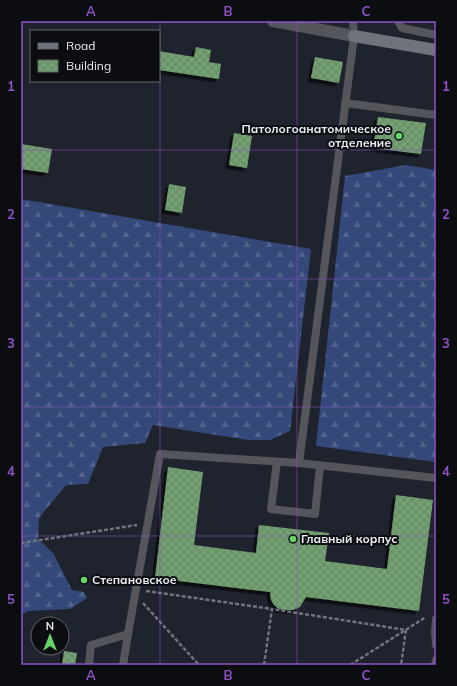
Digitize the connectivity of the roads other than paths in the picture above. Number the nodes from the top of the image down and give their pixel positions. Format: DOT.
graph roads {
  1 [pos="273,21"];
  2 [pos="353,21"];
  3 [pos="398,21"];
  4 [pos="436,35"];
  5 [pos="354,36"];
  6 [pos="436,50"];
  7 [pos="345,103"];
  8 [pos="436,115"];
  9 [pos="277,462"];
  10 [pos="298,463"];
  11 [pos="320,466"];
  12 [pos="436,478"];
  13 [pos="433,617"];
  14 [pos="128,634"];
  15 [pos="436,645"];
  16 [pos="436,660"];
  17 [pos="89,665"];
  18 [pos="123,665"];
  19 [pos="435,665"];
  1 -- 5 [label="street"];
  2 -- 5 [label="lane"];
  3 -- 4 [label="lane"];
  5 -- 6 [label="street"];
  5 -- 7 [label="lane"];
  7 -- 8 [label="lane"];
  7 -- 10 [label="lane"];
  9 -- 10 [label="lane"];
  9 -- 11 [label="lane"];
  9 -- 14 [label="lane"];
  10 -- 11 [label="lane"];
  11 -- 12 [label="lane"];
  13 -- 15 [label="lane"];
  14 -- 17 [label="lane"];
  14 -- 18 [label="lane"];
  16 -- 19 [label="lane"];
}
